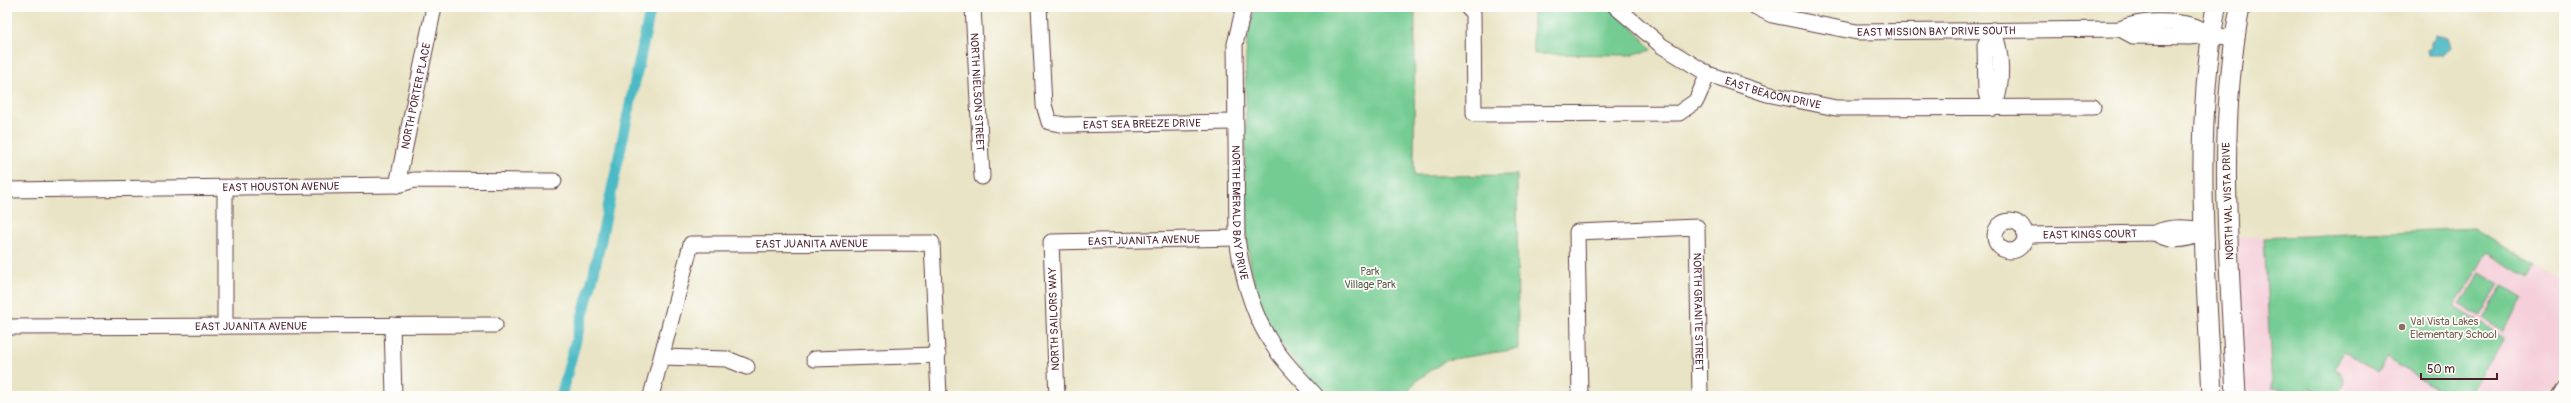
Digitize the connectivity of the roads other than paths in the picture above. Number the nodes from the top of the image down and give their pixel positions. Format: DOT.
graph roads {
  1 [pos="434,7"];
  2 [pos="973,7"];
  3 [pos="1039,7"];
  4 [pos="1244,7"];
  5 [pos="1468,7"];
  6 [pos="1616,7"];
  7 [pos="1756,7"];
  8 [pos="2216,7"];
  9 [pos="2240,7"];
  10 [pos="1993,30"];
  11 [pos="2211,35"];
  12 [pos="2235,38"];
  13 [pos="1708,74"];
  14 [pos="2093,107"];
  15 [pos="1994,108"];
  16 [pos="1234,122"];
  17 [pos="982,178"];
  18 [pos="554,181"];
  19 [pos="397,185"];
  20 [pos="225,189"];
  21 [pos="7,190"];
  22 [pos="2204,231"];
  23 [pos="2025,235"];
  24 [pos="1237,238"];
  25 [pos="1051,242"];
  26 [pos="392,325"];
  27 [pos="495,325"];
  28 [pos="225,326"];
  29 [pos="7,327"];
  30 [pos="938,355"];
  31 [pos="662,357"];
  32 [pos="814,359"];
  33 [pos="747,367"];
  34 [pos="2564,388"];
  35 [pos="394,396"];
  36 [pos="651,396"];
  37 [pos="939,396"];
  38 [pos="1057,396"];
  39 [pos="1316,396"];
  40 [pos="1580,396"];
  41 [pos="1700,396"];
  42 [pos="2212,396"];
  43 [pos="2236,396"];
  44 [pos="2559,396"];
  1 -- 19 [label="street, NORTH PORTER PLACE"];
  2 -- 17 [label="street, NORTH NIELSON STREET"];
  3 -- 16 [label="street, EAST SEA BREEZE DRIVE"];
  4 -- 16 [label="street, NORTH EMERALD BAY DRIVE"];
  5 -- 13 [label="street"];
  6 -- 13 [label="street, EAST BEACON DRIVE"];
  7 -- 10 [label="street, EAST MISSION BAY DRIVE SOUTH"];
  8 -- 11 [label="main road"];
  9 -- 12 [label="main road, NORTH VAL VISTA DRIVE"];
  10 -- 11 [label="street, EAST MISSION BAY DRIVE SOUTH"];
  10 -- 15 [label="street"];
  11 -- 12 [label="street, EAST MISSION BAY DRIVE SOUTH"];
  11 -- 22 [label="main road"];
  12 -- 43 [label="main road, NORTH VAL VISTA DRIVE"];
  13 -- 15 [label="street, EAST BEACON DRIVE"];
  14 -- 15 [label="street, EAST BEACON DRIVE"];
  16 -- 24 [label="street, NORTH EMERALD BAY DRIVE"];
  18 -- 19 [label="street, EAST HOUSTON AVENUE"];
  19 -- 20 [label="street, EAST HOUSTON AVENUE"];
  20 -- 21 [label="street, EAST HOUSTON AVENUE"];
  20 -- 28 [label="street"];
  22 -- 23 [label="street, EAST KINGS COURT"];
  22 -- 42 [label="main road"];
  24 -- 25 [label="street, EAST JUANITA AVENUE"];
  24 -- 39 [label="street, NORTH EMERALD BAY DRIVE"];
  25 -- 38 [label="street, NORTH SAILORS WAY"];
  26 -- 27 [label="street, EAST JUANITA AVENUE"];
  26 -- 28 [label="street, EAST JUANITA AVENUE"];
  26 -- 35 [label="street"];
  28 -- 29 [label="street, EAST JUANITA AVENUE"];
  30 -- 31 [label="street, EAST JUANITA AVENUE"];
  30 -- 32 [label="street"];
  30 -- 37 [label="street"];
  31 -- 33 [label="street"];
  31 -- 36 [label="street"];
  34 -- 44 [label="street"];
  40 -- 41 [label="street, NORTH GRANITE STREET"];
}
